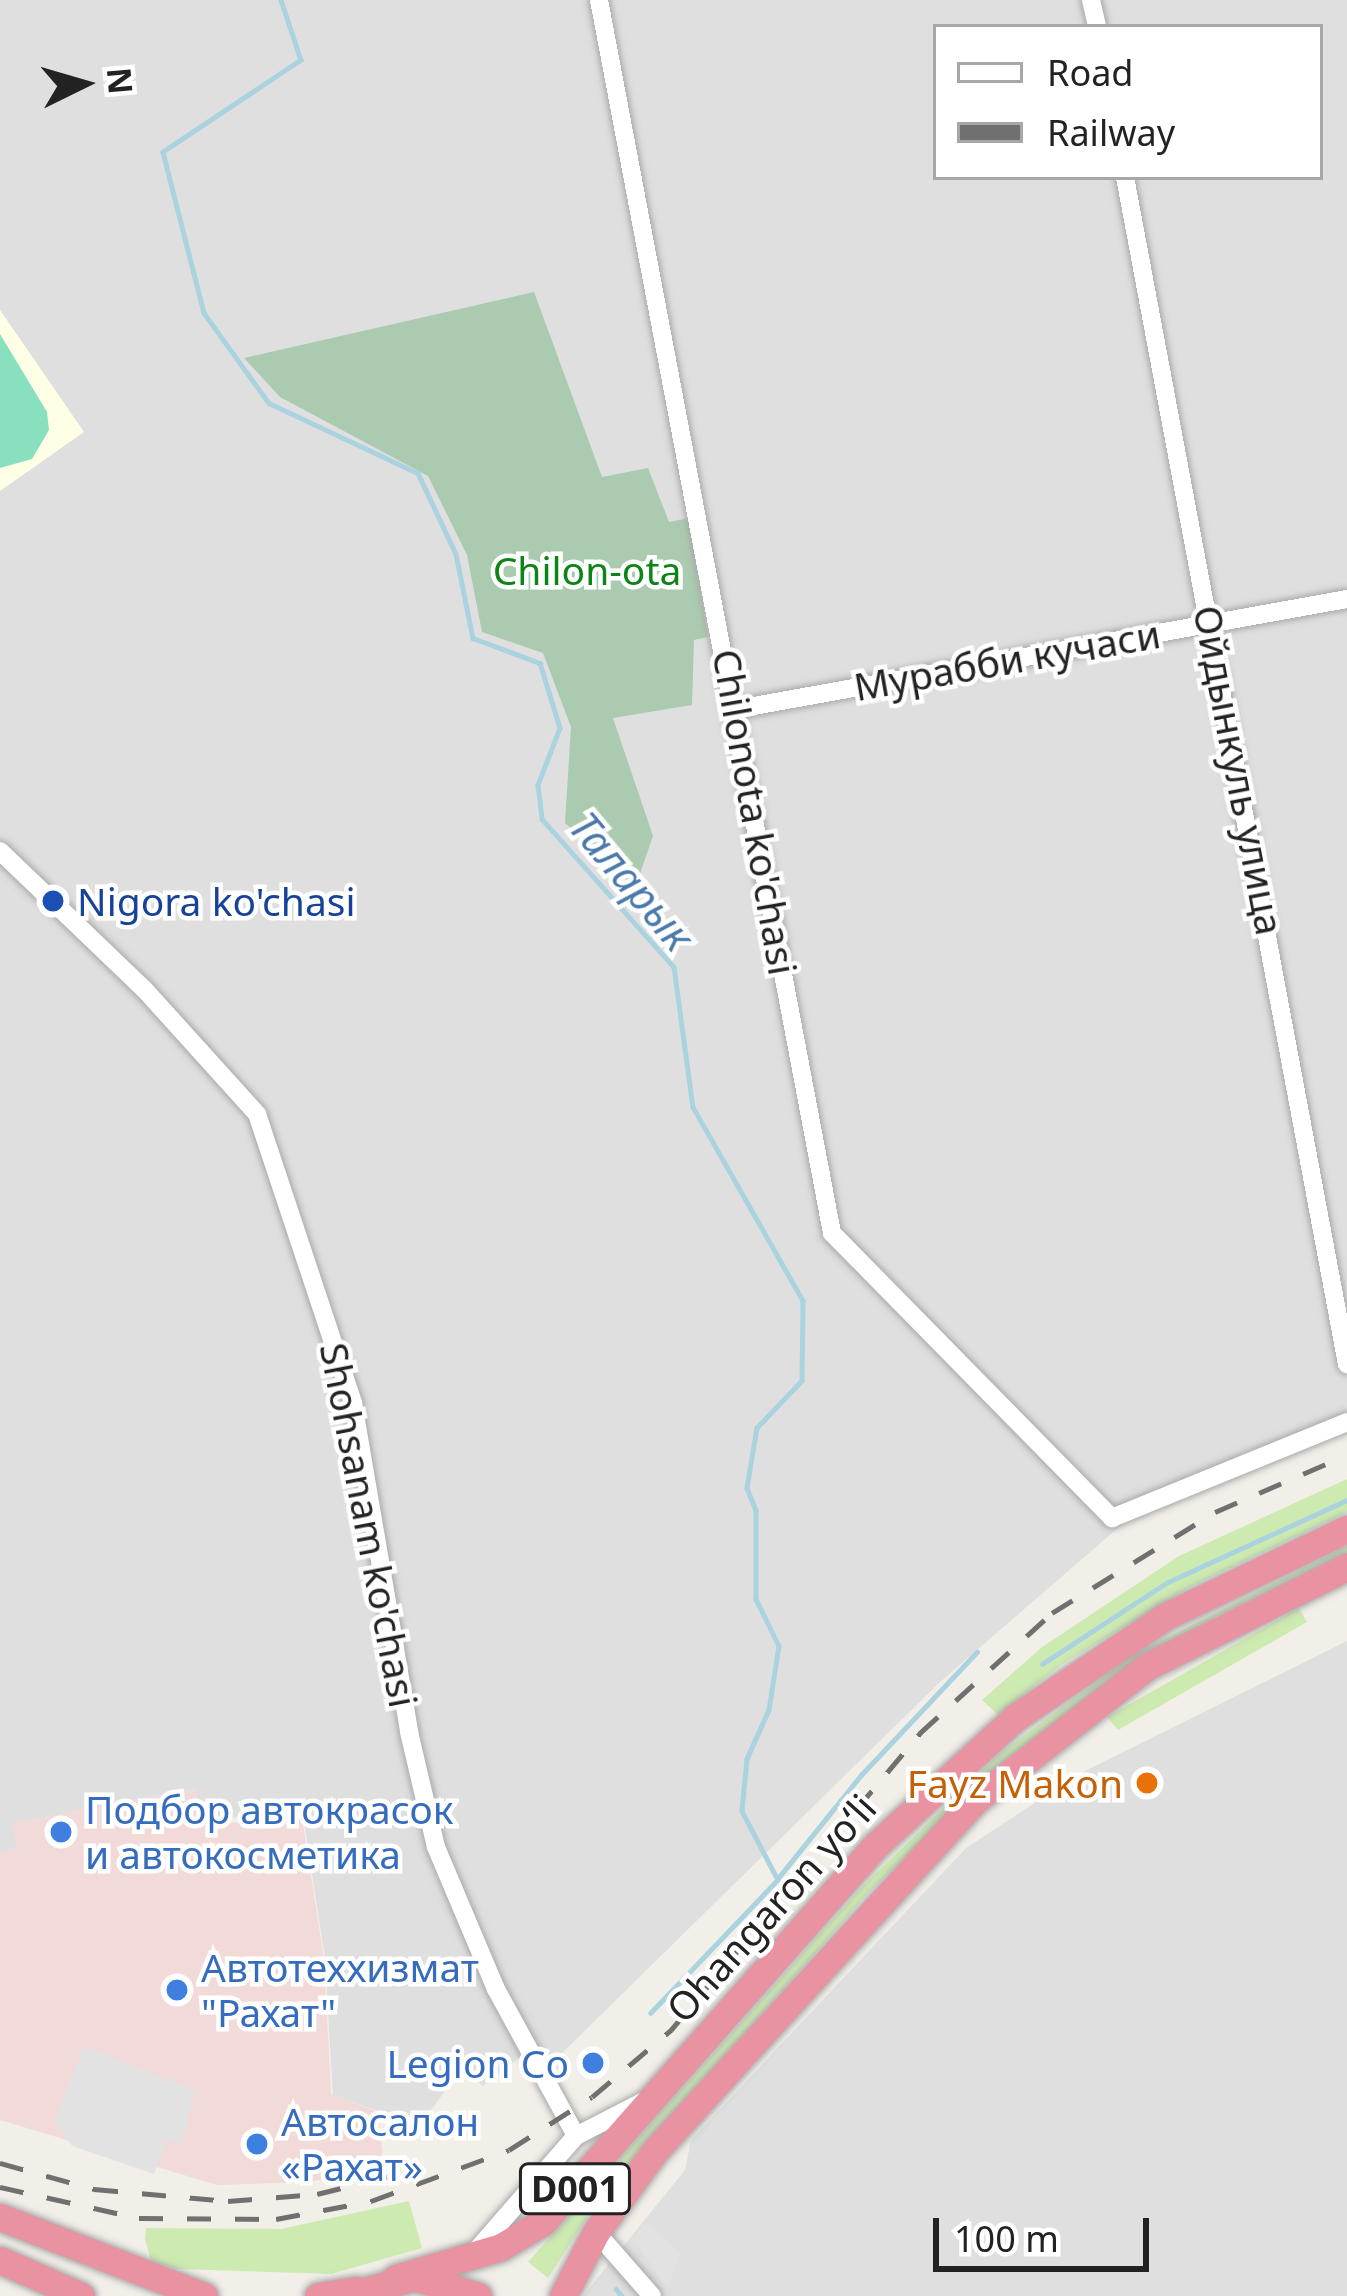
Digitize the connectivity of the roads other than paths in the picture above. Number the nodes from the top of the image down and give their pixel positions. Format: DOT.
graph roads {
  1 [pos="599,0"];
  2 [pos="1126,180"];
  3 [pos="1347,598"];
  4 [pos="1210,623"];
  5 [pos="737,709"];
  6 [pos="0,851"];
  7 [pos="1347,1364"];
  8 [pos="1347,1422"];
  9 [pos="1347,1529"];
  10 [pos="1347,1567"];
  11 [pos="656,2094"];
  12 [pos="576,2136"];
  13 [pos="0,2217"];
  14 [pos="596,2232"];
  15 [pos="472,2256"];
  16 [pos="0,2260"];
  17 [pos="396,2278"];
  18 [pos="352,2293"];
  19 [pos="81,2296"];
  20 [pos="204,2296"];
  21 [pos="318,2296"];
  22 [pos="478,2296"];
  23 [pos="563,2296"];
  24 [pos="652,2296"];
  1 -- 5 [label="street, Chilonota ko'chasi"];
  2 -- 4 [label="street, Ойдынкуль улица"];
  3 -- 4 [label="street, Мурабби кучаси"];
  4 -- 5 [label="street, Мурабби кучаси"];
  4 -- 7 [label="street, Ойдынкуль улица"];
  5 -- 8 [label="street, Chilonota ko'chasi"];
  6 -- 12 [label="street, Shohsanam ko'chasi"];
  9 -- 11 [label="highway, Ohangaron yoʻli / D001"];
  10 -- 14 [label="highway, Ohangaron yoʻli / D001"];
  11 -- 12 [label="street"];
  11 -- 15 [label="highway, Ohangaron yoʻli / D001"];
  12 -- 15 [label="street"];
  13 -- 20 [label="highway"];
  14 -- 23 [label="highway, Ohangaron yoʻli / D001"];
  14 -- 24 [label="street"];
  15 -- 17 [label="highway, Ohangaron yoʻli / D001"];
  16 -- 19 [label="highway"];
  17 -- 18 [label="highway, D001"];
  17 -- 22 [label="highway, D001"];
  18 -- 21 [label="highway, D001"];
}
